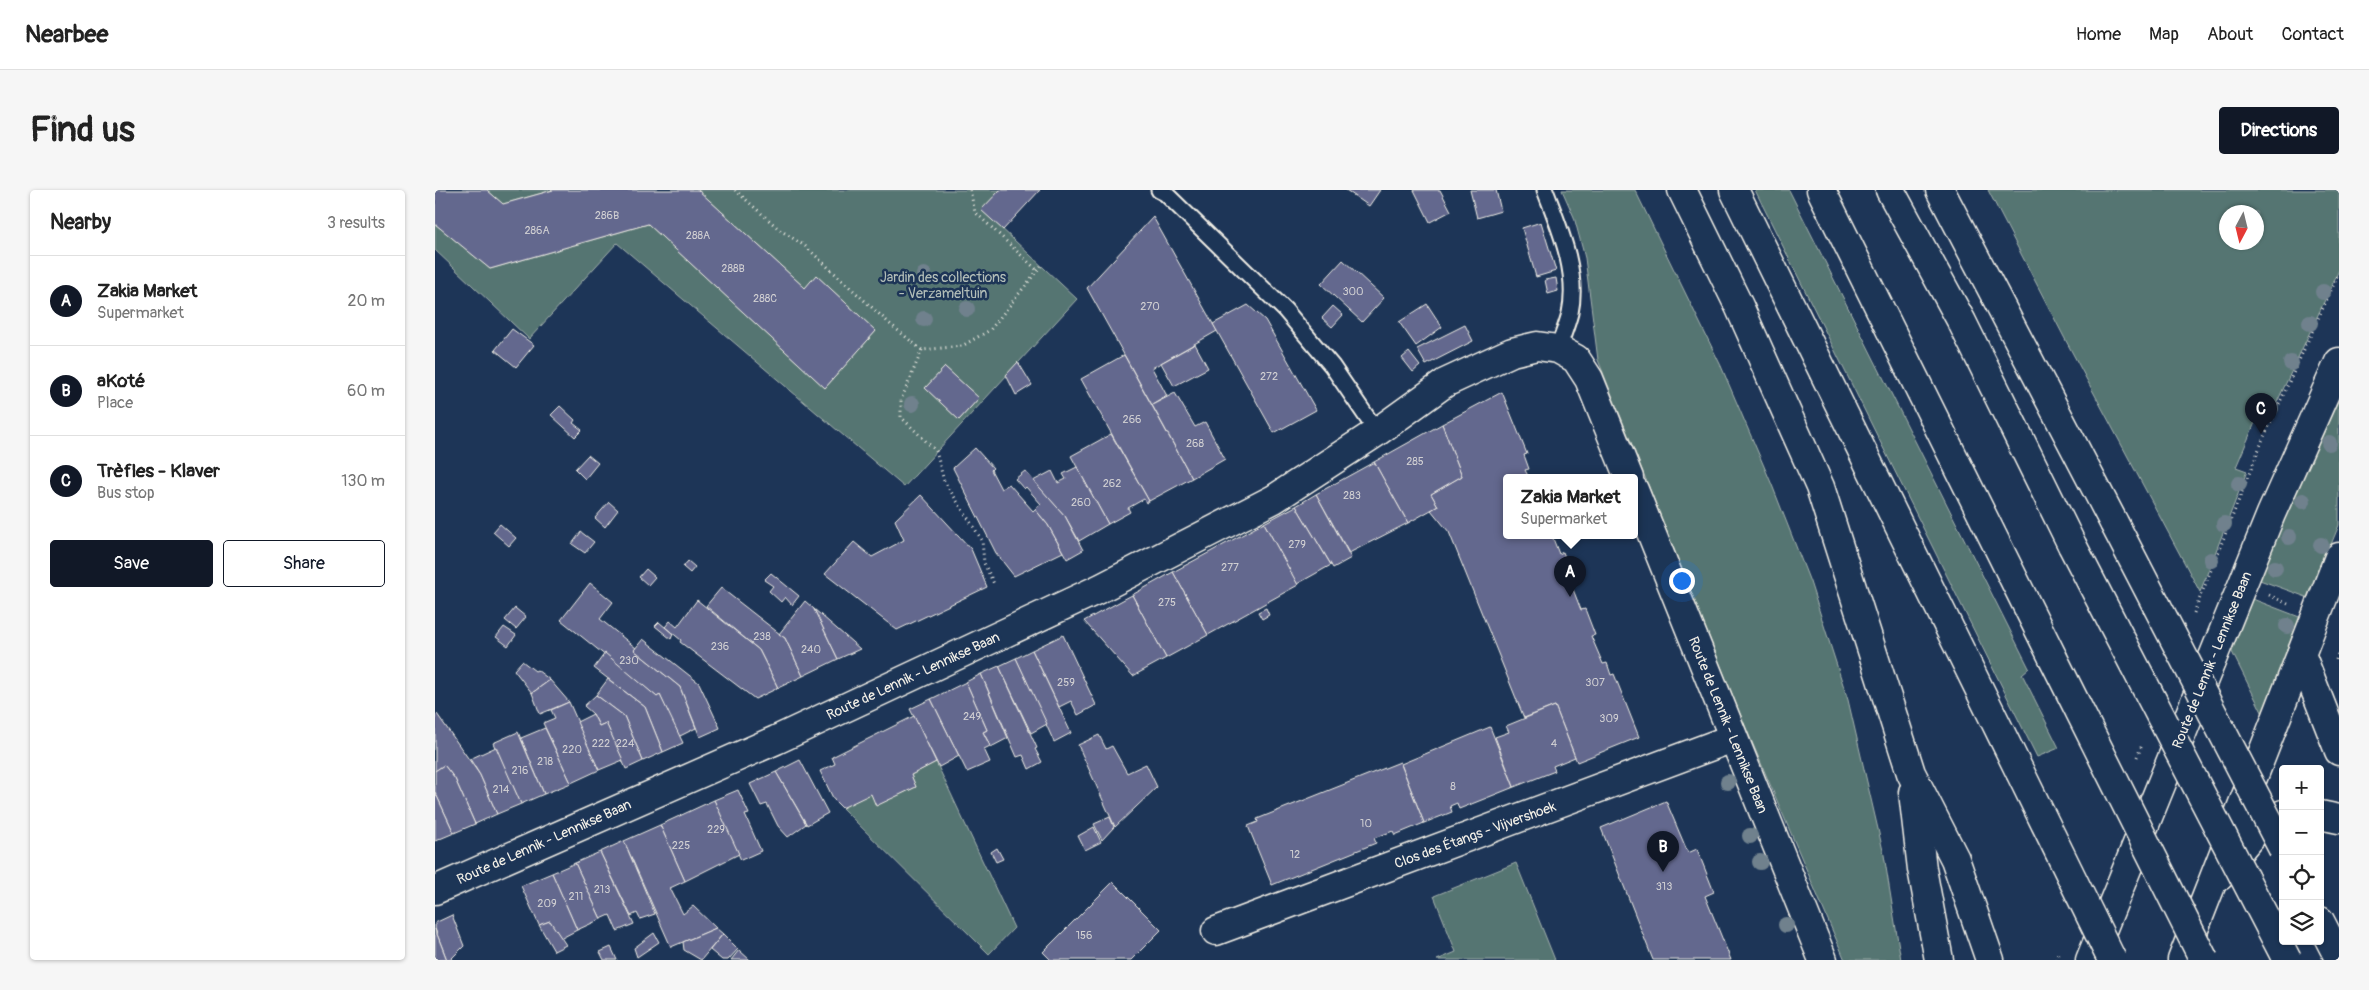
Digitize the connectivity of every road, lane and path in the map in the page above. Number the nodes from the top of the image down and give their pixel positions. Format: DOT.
graph roads {
  1 [pos="735,190"];
  2 [pos="970,190"];
  3 [pos="1159,190"];
  4 [pos="1545,190"];
  5 [pos="1682,190"];
  6 [pos="1734,190"];
  7 [pos="1821,190"];
  8 [pos="1890,190"];
  9 [pos="1940,190"];
  10 [pos="1041,266"];
  11 [pos="1038,271"];
  12 [pos="1558,349"];
  13 [pos="922,350"];
  14 [pos="2339,362"];
  15 [pos="1377,432"];
  16 [pos="1627,474"];
  17 [pos="1638,500"];
  18 [pos="2339,556"];
  19 [pos="995,586"];
  20 [pos="2301,654"];
  21 [pos="1733,738"];
  22 [pos="2339,751"];
  23 [pos="1911,773"];
  24 [pos="2279,815"];
  25 [pos="2324,816"];
  26 [pos="2339,819"];
  27 [pos="2279,841"];
  28 [pos="2214,883"];
  29 [pos="435,890"];
  30 [pos="2324,930"];
  31 [pos="1216,931"];
  32 [pos="2339,958"];
  33 [pos="1823,960"];
  34 [pos="1939,960"];
  35 [pos="1990,960"];
  36 [pos="2090,960"];
  37 [pos="2112,960"];
  38 [pos="2182,960"];
  39 [pos="2204,960"];
  40 [pos="2287,960"];
  1 -- 13 [label="path"];
  2 -- 11 [label="path"];
  3 -- 15 [label="lane"];
  4 -- 12 [label="lane"];
  5 -- 23 [label="main road"];
  6 -- 37 [label="main road, bridge"];
  7 -- 39 [label="main road, bridge"];
  8 -- 40 [label="main road, bridge"];
  9 -- 27 [label="main road, bridge"];
  10 -- 11 [label="path"];
  11 -- 13 [label="path"];
  12 -- 15 [label="main road, Route de Lennik - Lennikse Baan"];
  12 -- 16 [label="main road, Route de Lennik - Lennikse Baan"];
  13 -- 19 [label="path"];
  14 -- 36 [label="main road, Route de Lennik - Lennikse Baan"];
  15 -- 29 [label="main road, Route de Lennik - Lennikse Baan"];
  17 -- 21 [label="main road, Route de Lennik - Lennikse Baan"];
  18 -- 20 [label="main road"];
  20 -- 22 [label="main road"];
  20 -- 28 [label="main road"];
  21 -- 31 [label="main road, Clos des Étangs - Vijvershoek"];
  21 -- 33 [label="main road, Route de Lennik - Lennikse Baan"];
  23 -- 34 [label="main road"];
  23 -- 35 [label="main road"];
  24 -- 28 [label="main road"];
  25 -- 26 [label="main road"];
  28 -- 38 [label="main road"];
  30 -- 32 [label="main road"];
}
